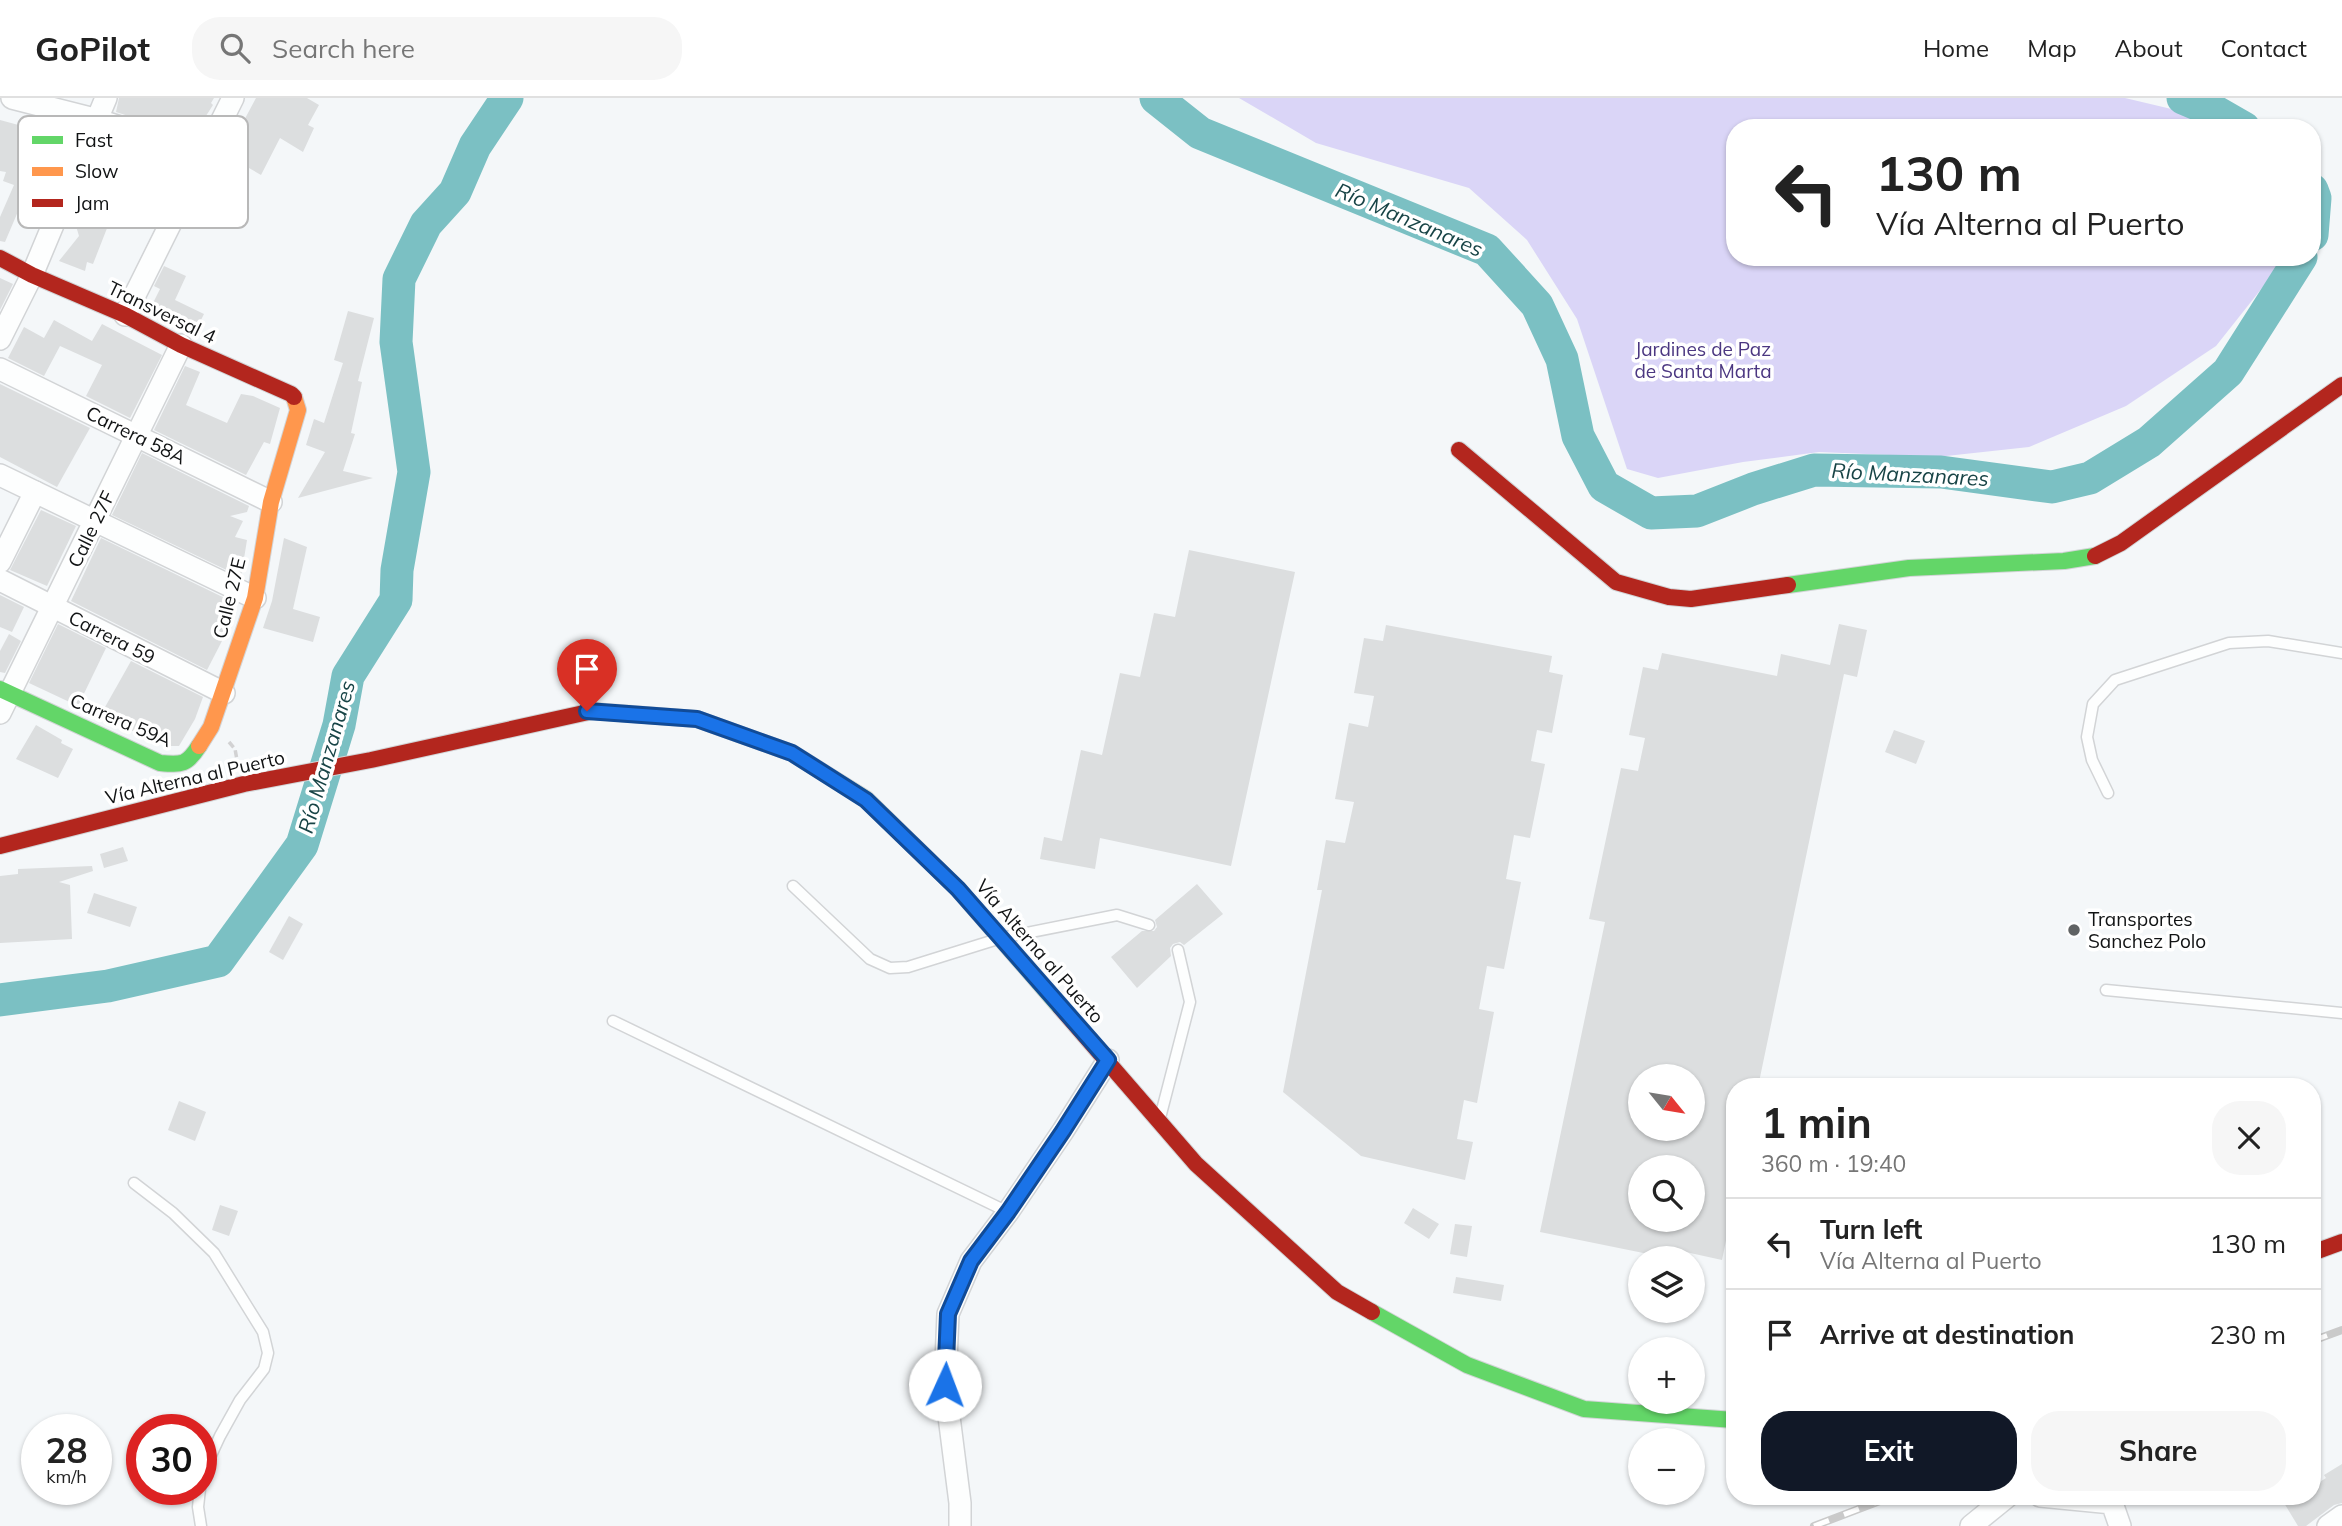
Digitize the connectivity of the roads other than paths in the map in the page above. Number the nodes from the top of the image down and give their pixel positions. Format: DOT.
graph roads {
  1 [pos="12,98"];
  2 [pos="106,98"];
  3 [pos="233,98"];
  4 [pos="82,116"];
  5 [pos="99,116"];
  6 [pos="224,116"];
  7 [pos="52,228"];
  8 [pos="169,228"];
  9 [pos="0,258"];
  10 [pos="32,275"];
  11 [pos="125,315"];
  12 [pos="0,339"];
  13 [pos="181,345"];
  14 [pos="0,369"];
  15 [pos="2342,384"];
  16 [pos="298,410"];
  17 [pos="137,435"];
  18 [pos="1460,450"];
  19 [pos="0,475"];
  20 [pos="35,492"];
  21 [pos="271,502"];
  22 [pos="95,520"];
  23 [pos="0,562"];
  24 [pos="0,580"];
  25 [pos="255,598"];
  26 [pos="53,607"];
  27 [pos="2342,653"];
  28 [pos="224,693"];
  29 [pos="3,699"];
  30 [pos="211,727"];
  31 [pos="2108,793"];
  32 [pos="0,846"];
  33 [pos="793,886"];
  34 [pos="1149,925"];
  35 [pos="1001,938"];
  36 [pos="1178,950"];
  37 [pos="2106,990"];
  38 [pos="2342,1013"];
  39 [pos="614,1021"];
  40 [pos="1108,1060"];
  41 [pos="1159,1120"];
  42 [pos="134,1183"];
  43 [pos="1008,1212"];
  44 [pos="2342,1242"];
  45 [pos="2321,1249"];
  46 [pos="1726,1418"];
  47 [pos="217,1441"];
  48 [pos="198,1505"];
  49 [pos="1997,1505"];
  50 [pos="2120,1505"];
  51 [pos="2342,1516"];
  52 [pos="201,1526"];
  53 [pos="960,1526"];
  54 [pos="1971,1526"];
  55 [pos="2120,1526"];
  56 [pos="2328,1526"];
  1 -- 4 [label="street"];
  2 -- 5 [label="street"];
  3 -- 6 [label="street"];
  7 -- 10 [label="street"];
  8 -- 11 [label="street"];
  9 -- 10 [label="main road, Transversal 4"];
  10 -- 11 [label="main road, Transversal 4"];
  10 -- 12 [label="street"];
  11 -- 13 [label="main road, Transversal 4"];
  13 -- 16 [label="main road, Transversal 4"];
  13 -- 17 [label="street, Calle 27F"];
  14 -- 17 [label="street, Carrera 58A"];
  15 -- 18 [label="main road"];
  16 -- 21 [label="main road, Calle 27E"];
  17 -- 21 [label="street, Carrera 58A"];
  17 -- 22 [label="street, Calle 27F"];
  19 -- 20 [label="street"];
  20 -- 22 [label="street"];
  20 -- 23 [label="street"];
  21 -- 25 [label="main road, Calle 27E"];
  22 -- 25 [label="street"];
  22 -- 26 [label="street, Calle 27F"];
  24 -- 26 [label="street, Carrera 59"];
  25 -- 28 [label="main road, Calle 27E"];
  26 -- 28 [label="street, Carrera 59"];
  26 -- 29 [label="street, Calle 27F"];
  27 -- 31 [label="lane"];
  28 -- 30 [label="main road, Calle 27E"];
  29 -- 30 [label="main road, Carrera 59A"];
  32 -- 35 [label="main road, Vía Alterna al Puerto"];
  33 -- 35 [label="lane"];
  34 -- 35 [label="lane"];
  35 -- 40 [label="main road, Vía Alterna al Puerto"];
  36 -- 41 [label="lane"];
  37 -- 38 [label="lane"];
  39 -- 43 [label="lane"];
  40 -- 41 [label="main road, Vía Alterna al Puerto"];
  40 -- 43 [label="street"];
  41 -- 46 [label="main road, Vía Alterna al Puerto"];
  42 -- 47 [label="lane"];
  43 -- 53 [label="street"];
  44 -- 45 [label="main road"];
  48 -- 52 [label="lane"];
  49 -- 54 [label="street"];
  50 -- 55 [label="street"];
  51 -- 56 [label="street"];
}
